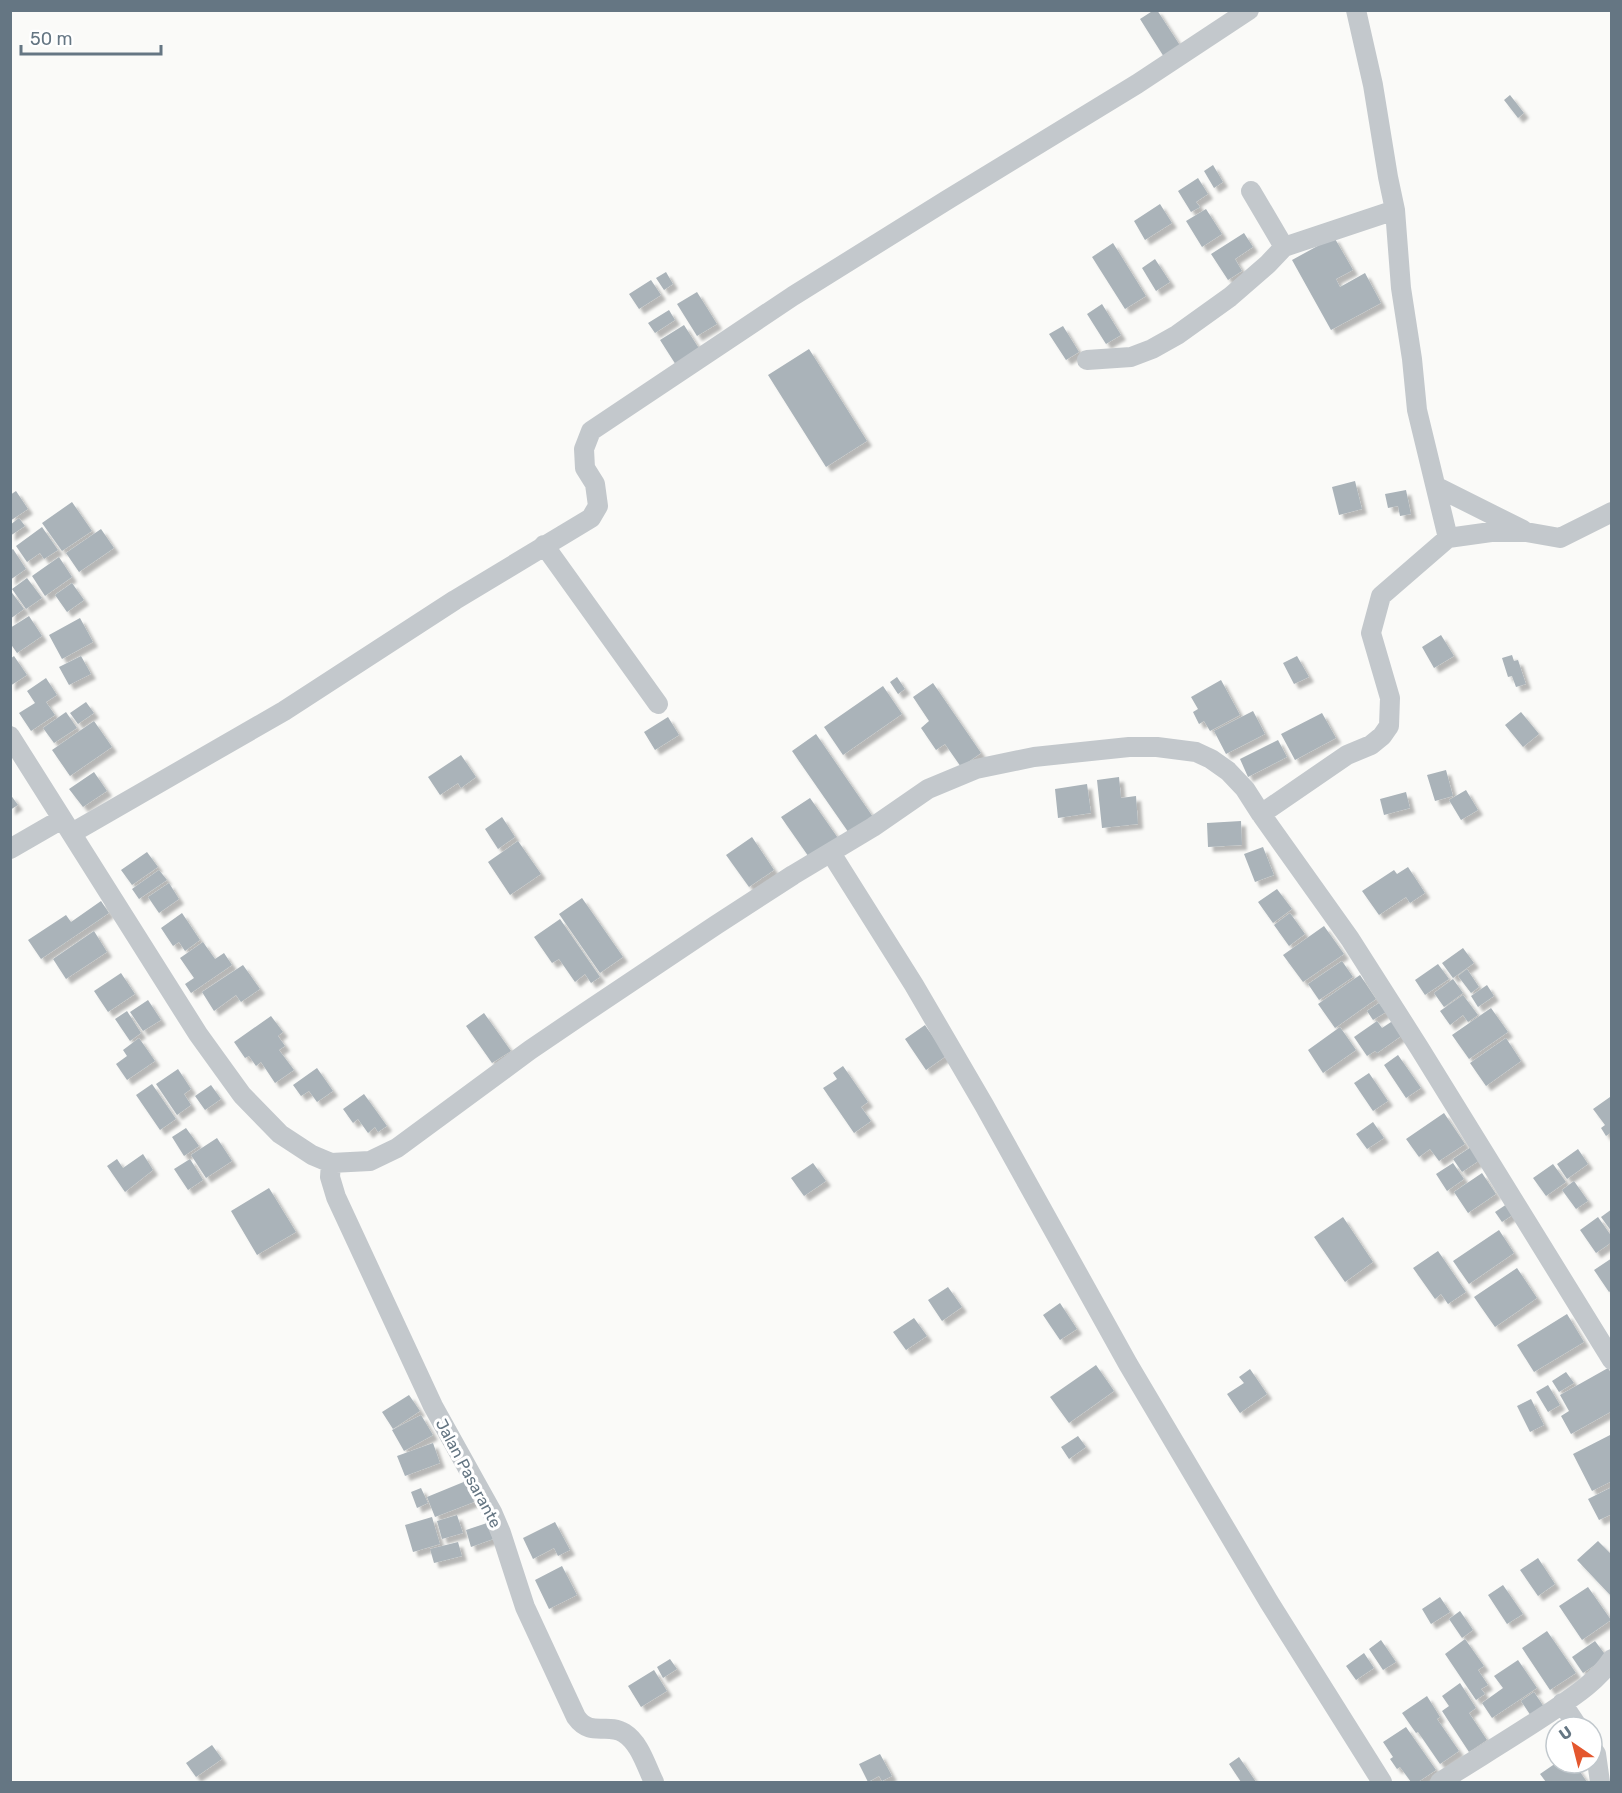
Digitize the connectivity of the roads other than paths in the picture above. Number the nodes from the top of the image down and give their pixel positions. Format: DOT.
graph roads {
  1 [pos="1250,10"];
  2 [pos="1356,10"];
  3 [pos="1251,191"];
  4 [pos="1395,210"];
  5 [pos="1284,247"];
  6 [pos="1087,360"];
  7 [pos="1437,487"];
  8 [pos="1611,512"];
  9 [pos="1526,532"];
  10 [pos="1449,538"];
  11 [pos="544,545"];
  12 [pos="658,704"];
  13 [pos="10,736"];
  14 [pos="1261,814"];
  15 [pos="67,826"];
  16 [pos="10,849"];
  17 [pos="831,853"];
  18 [pos="330,1163"];
  19 [pos="1611,1360"];
  20 [pos="1611,1659"];
  21 [pos="1562,1703"];
  22 [pos="1570,1715"];
  23 [pos="654,1782"];
  24 [pos="1382,1782"];
  25 [pos="1440,1782"];
  1 -- 11 [label="street"];
  2 -- 4 [label="street"];
  3 -- 5 [label="street"];
  4 -- 5 [label="street"];
  4 -- 7 [label="street"];
  5 -- 6 [label="street"];
  7 -- 9 [label="street"];
  7 -- 10 [label="street"];
  8 -- 9 [label="street"];
  9 -- 10 [label="street"];
  10 -- 14 [label="street"];
  11 -- 12 [label="street"];
  11 -- 15 [label="street"];
  13 -- 15 [label="street"];
  14 -- 17 [label="street"];
  14 -- 19 [label="street"];
  15 -- 16 [label="street"];
  15 -- 18 [label="street"];
  17 -- 18 [label="street"];
  17 -- 24 [label="street"];
  18 -- 23 [label="street, Jalan Pasarante"];
  20 -- 21 [label="street"];
  21 -- 22 [label="street"];
  21 -- 25 [label="street"];
}
